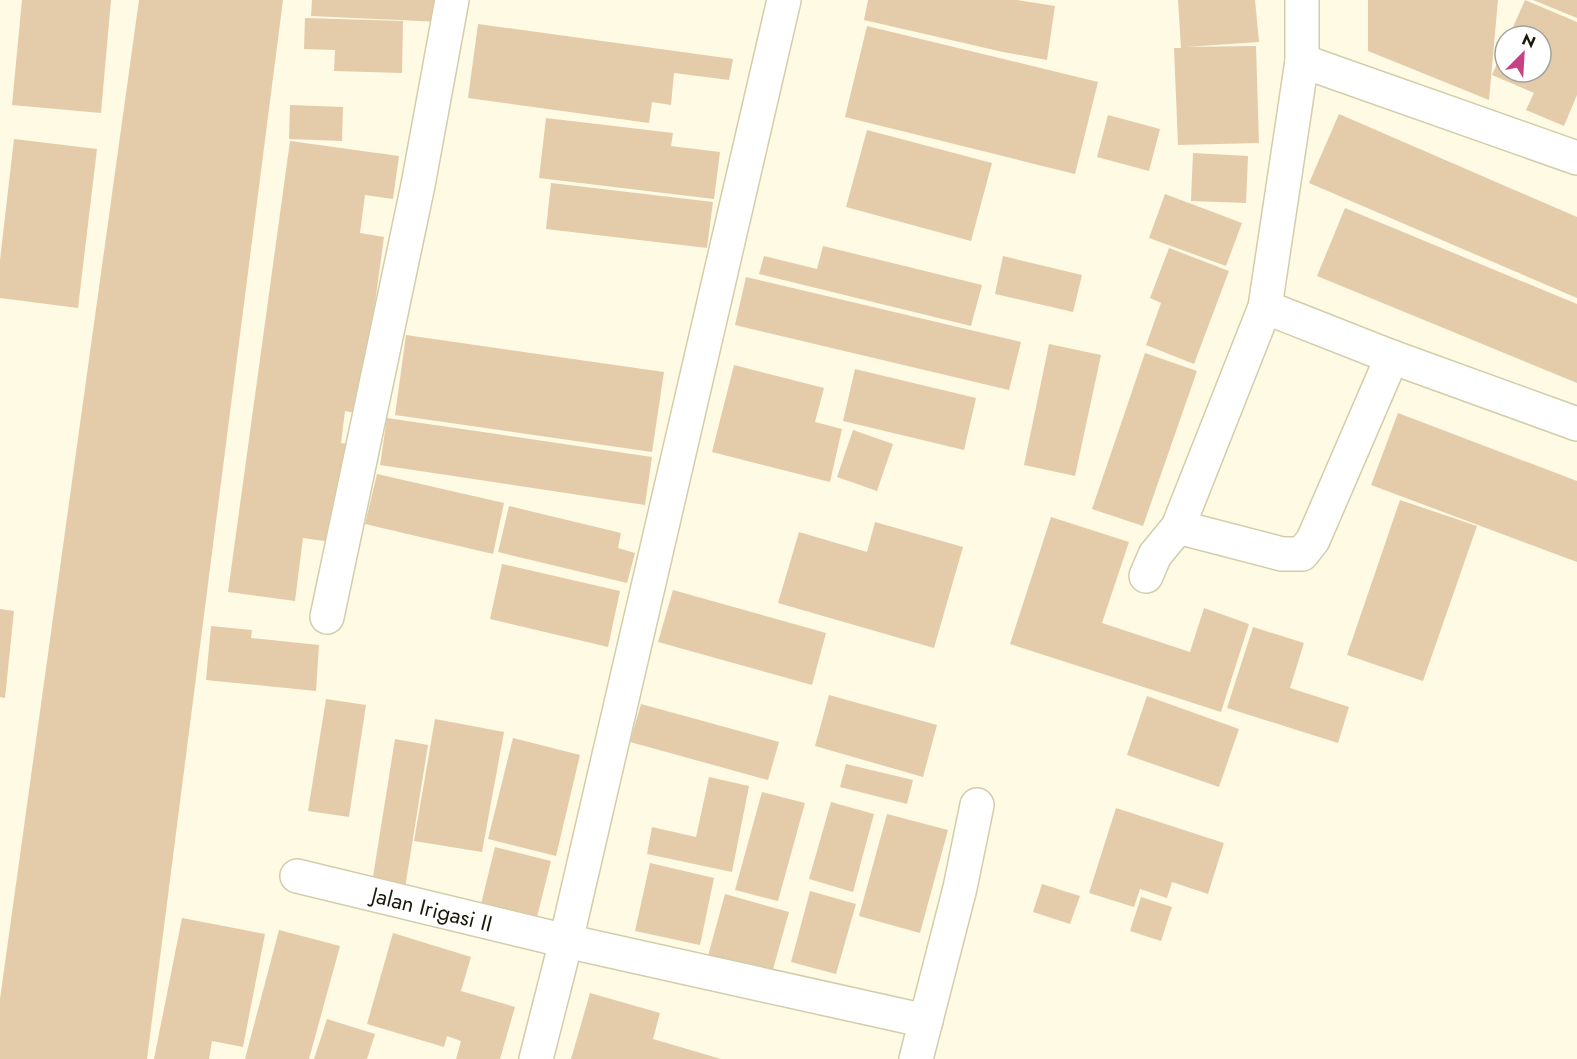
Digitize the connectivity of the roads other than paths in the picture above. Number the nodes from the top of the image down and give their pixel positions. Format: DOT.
graph roads {
  1 [pos="452,0"];
  2 [pos="784,0"];
  3 [pos="1302,0"];
  4 [pos="1302,61"];
  5 [pos="1577,158"];
  6 [pos="1265,307"];
  7 [pos="1392,357"];
  8 [pos="1577,424"];
  9 [pos="1178,527"];
  10 [pos="1146,576"];
  11 [pos="327,617"];
  12 [pos="977,805"];
  13 [pos="297,876"];
  14 [pos="566,941"];
  15 [pos="926,1021"];
  16 [pos="536,1059"];
  17 [pos="916,1059"];
  1 -- 11 [label="street"];
  2 -- 14 [label="street"];
  3 -- 4 [label="street"];
  4 -- 5 [label="street"];
  4 -- 6 [label="street"];
  6 -- 7 [label="street"];
  6 -- 9 [label="street"];
  7 -- 8 [label="street"];
  7 -- 9 [label="street"];
  9 -- 10 [label="street"];
  12 -- 15 [label="street"];
  13 -- 14 [label="street, Jalan Irigasi II"];
  14 -- 15 [label="street, Jalan Irigasi II"];
  14 -- 16 [label="street"];
  15 -- 17 [label="street"];
}
